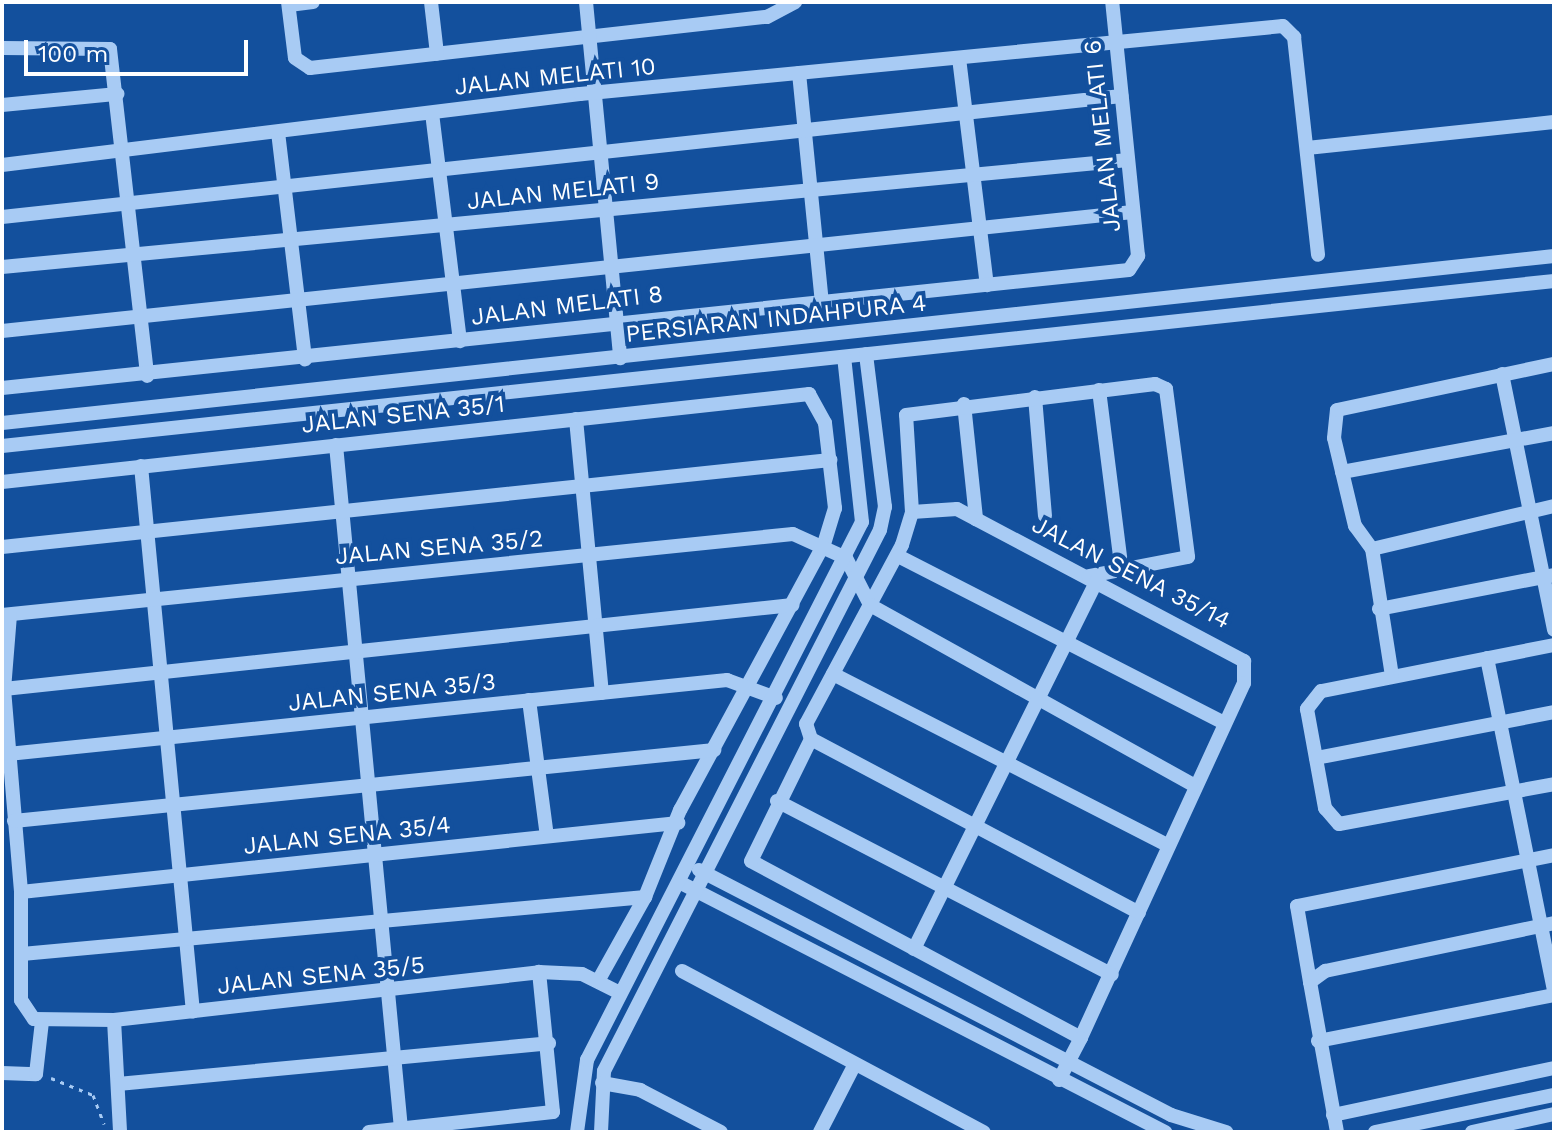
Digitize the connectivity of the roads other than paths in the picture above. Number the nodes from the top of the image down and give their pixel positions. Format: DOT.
graph roads {
  1 [pos="313,2"];
  2 [pos="431,2"];
  3 [pos="586,2"];
  4 [pos="795,2"];
  5 [pos="1112,2"];
  6 [pos="289,3"];
  7 [pos="589,36"];
  8 [pos="1115,43"];
  9 [pos="2,48"];
  10 [pos="437,54"];
  11 [pos="959,58"];
  12 [pos="799,73"];
  13 [pos="594,93"];
  14 [pos="117,94"];
  15 [pos="1121,96"];
  16 [pos="2,105"];
  17 [pos="432,113"];
  18 [pos="966,115"];
  19 [pos="1554,122"];
  20 [pos="278,132"];
  21 [pos="803,132"];
  22 [pos="1307,148"];
  23 [pos="124,151"];
  24 [pos="600,152"];
  25 [pos="1128,160"];
  26 [pos="2,165"];
  27 [pos="440,172"];
  28 [pos="974,173"];
  29 [pos="284,190"];
  30 [pos="808,190"];
  31 [pos="128,204"];
  32 [pos="607,209"];
  33 [pos="1133,212"];
  34 [pos="2,217"];
  35 [pos="446,227"];
  36 [pos="980,228"];
  37 [pos="289,241"];
  38 [pos="815,248"];
  39 [pos="132,255"];
  40 [pos="1318,255"];
  41 [pos="1554,256"];
  42 [pos="1136,265"];
  43 [pos="2,267"];
  44 [pos="612,267"];
  45 [pos="1554,281"];
  46 [pos="453,285"];
  47 [pos="987,285"];
  48 [pos="297,301"];
  49 [pos="822,302"];
  50 [pos="140,317"];
  51 [pos="618,320"];
  52 [pos="2,331"];
  53 [pos="460,341"];
  54 [pos="866,354"];
  55 [pos="844,357"];
  56 [pos="620,358"];
  57 [pos="305,359"];
  58 [pos="1554,364"];
  59 [pos="1502,374"];
  60 [pos="147,376"];
  61 [pos="2,388"];
  62 [pos="1099,390"];
  63 [pos="1035,397"];
  64 [pos="964,404"];
  65 [pos="576,419"];
  66 [pos="2,423"];
  67 [pos="1554,433"];
  68 [pos="1516,440"];
  69 [pos="336,445"];
  70 [pos="2,446"];
  71 [pos="830,460"];
  72 [pos="141,466"];
  73 [pos="1342,472"];
  74 [pos="2,482"];
  75 [pos="581,490"];
  76 [pos="1554,506"];
  77 [pos="1529,511"];
  78 [pos="912,512"];
  79 [pos="343,515"];
  80 [pos="1045,516"];
  81 [pos="976,519"];
  82 [pos="147,533"];
  83 [pos="824,544"];
  84 [pos="2,547"];
  85 [pos="1372,549"];
  86 [pos="898,556"];
  87 [pos="586,557"];
  88 [pos="846,558"];
  89 [pos="1122,572"];
  90 [pos="1548,576"];
  91 [pos="1093,578"];
  92 [pos="348,579"];
  93 [pos="856,585"];
  94 [pos="155,598"];
  95 [pos="793,605"];
  96 [pos="870,605"];
  97 [pos="1379,609"];
  98 [pos="6,615"];
  99 [pos="594,624"];
  100 [pos="1554,630"];
  101 [pos="1066,641"];
  102 [pos="1554,645"];
  103 [pos="355,649"];
  104 [pos="1487,658"];
  105 [pos="162,669"];
  106 [pos="833,674"];
  107 [pos="1392,676"];
  108 [pos="751,685"];
  109 [pos="4,689"];
  110 [pos="602,693"];
  111 [pos="776,698"];
  112 [pos="529,700"];
  113 [pos="1036,700"];
  114 [pos="1554,712"];
  115 [pos="362,718"];
  116 [pos="1225,723"];
  117 [pos="1499,723"];
  118 [pos="169,738"];
  119 [pos="811,739"];
  120 [pos="714,750"];
  121 [pos="8,754"];
  122 [pos="1316,758"];
  123 [pos="1005,764"];
  124 [pos="538,768"];
  125 [pos="368,784"];
  126 [pos="1554,784"];
  127 [pos="1195,786"];
  128 [pos="1517,792"];
  129 [pos="777,801"];
  130 [pos="175,804"];
  131 [pos="14,821"];
  132 [pos="678,823"];
  133 [pos="975,826"];
  134 [pos="547,836"];
  135 [pos="1169,846"];
  136 [pos="1554,855"];
  137 [pos="375,858"];
  138 [pos="1528,860"];
  139 [pos="688,864"];
  140 [pos="707,874"];
  141 [pos="181,875"];
  142 [pos="679,882"];
  143 [pos="944,888"];
  144 [pos="698,891"];
  145 [pos="21,892"];
  146 [pos="645,897"];
  147 [pos="1139,913"];
  148 [pos="381,921"];
  149 [pos="1546,925"];
  150 [pos="187,939"];
  151 [pos="914,949"];
  152 [pos="22,954"];
  153 [pos="682,971"];
  154 [pos="539,972"];
  155 [pos="1112,975"];
  156 [pos="598,981"];
  157 [pos="1310,982"];
  158 [pos="388,992"];
  159 [pos="620,993"];
  160 [pos="1554,993"];
  161 [pos="193,1012"];
  162 [pos="114,1020"];
  163 [pos="42,1021"];
  164 [pos="1081,1038"];
  165 [pos="1318,1041"];
  166 [pos="549,1043"];
  167 [pos="394,1058"];
  168 [pos="1069,1061"];
  169 [pos="855,1064"];
  170 [pos="1554,1068"];
  171 [pos="2,1073"];
  172 [pos="1059,1080"];
  173 [pos="602,1083"];
  174 [pos="118,1084"];
  175 [pos="1554,1095"];
  176 [pos="1554,1114"];
  177 [pos="1333,1115"];
  178 [pos="401,1129"];
  179 [pos="120,1132"];
  180 [pos="369,1132"];
  181 [pos="577,1132"];
  182 [pos="601,1132"];
  183 [pos="721,1132"];
  184 [pos="820,1132"];
  185 [pos="984,1132"];
  186 [pos="1165,1132"];
  187 [pos="1226,1132"];
  188 [pos="1337,1132"];
  189 [pos="1375,1132"];
  190 [pos="1472,1132"];
  1 -- 6 [label="street"];
  2 -- 10 [label="street"];
  3 -- 7 [label="street"];
  4 -- 7 [label="street"];
  5 -- 8 [label="street, JALAN MELATI 6"];
  6 -- 10 [label="street"];
  7 -- 10 [label="street"];
  7 -- 13 [label="street"];
  8 -- 11 [label="street, JALAN MELATI 10"];
  8 -- 15 [label="street, JALAN MELATI 6"];
  8 -- 22 [label="street, JALAN MELATI 10"];
  9 -- 14 [label="street"];
  11 -- 12 [label="street, JALAN MELATI 10"];
  11 -- 18 [label="street"];
  12 -- 13 [label="street, JALAN MELATI 10"];
  12 -- 21 [label="street"];
  13 -- 17 [label="street, JALAN MELATI 10"];
  13 -- 24 [label="street"];
  14 -- 16 [label="street"];
  14 -- 23 [label="street"];
  15 -- 18 [label="street"];
  15 -- 25 [label="street, JALAN MELATI 6"];
  17 -- 20 [label="street, JALAN MELATI 10"];
  17 -- 27 [label="street"];
  18 -- 21 [label="street"];
  18 -- 28 [label="street"];
  19 -- 22 [label="street"];
  20 -- 23 [label="street, JALAN MELATI 10"];
  20 -- 29 [label="street"];
  21 -- 24 [label="street"];
  21 -- 30 [label="street"];
  22 -- 40 [label="street"];
  23 -- 26 [label="street, JALAN MELATI 10"];
  23 -- 31 [label="street"];
  24 -- 27 [label="street"];
  24 -- 32 [label="street"];
  25 -- 28 [label="street, JALAN MELATI 9"];
  25 -- 33 [label="street, JALAN MELATI 6"];
  27 -- 29 [label="street"];
  27 -- 35 [label="street"];
  28 -- 30 [label="street, JALAN MELATI 9"];
  28 -- 36 [label="street"];
  29 -- 31 [label="street"];
  29 -- 37 [label="street"];
  30 -- 32 [label="street, JALAN MELATI 9"];
  30 -- 38 [label="street"];
  31 -- 34 [label="street"];
  31 -- 39 [label="street"];
  32 -- 35 [label="street, JALAN MELATI 9"];
  32 -- 44 [label="street"];
  33 -- 36 [label="street"];
  33 -- 42 [label="street, JALAN MELATI 6"];
  35 -- 37 [label="street, JALAN MELATI 9"];
  35 -- 46 [label="street"];
  36 -- 38 [label="street"];
  36 -- 47 [label="street"];
  37 -- 39 [label="street, JALAN MELATI 9"];
  37 -- 48 [label="street"];
  38 -- 44 [label="street"];
  38 -- 49 [label="street"];
  39 -- 43 [label="street, JALAN MELATI 9"];
  39 -- 50 [label="street"];
  41 -- 56 [label="street, PERSIARAN INDAHPURA 4"];
  42 -- 47 [label="street, JALAN MELATI 8"];
  44 -- 46 [label="street"];
  44 -- 51 [label="street"];
  45 -- 54 [label="street, PERSIARAN INDAHPURA 4"];
  46 -- 48 [label="street"];
  46 -- 53 [label="street"];
  47 -- 49 [label="street, JALAN MELATI 8"];
  48 -- 50 [label="street"];
  48 -- 57 [label="street"];
  49 -- 51 [label="street, JALAN MELATI 8"];
  50 -- 52 [label="street"];
  50 -- 60 [label="street"];
  51 -- 53 [label="street, JALAN MELATI 8"];
  51 -- 56 [label="street"];
  53 -- 57 [label="street, JALAN MELATI 8"];
  54 -- 55 [label="street, PERSIARAN INDAHPURA 4"];
  54 -- 93 [label="street"];
  55 -- 70 [label="street, PERSIARAN INDAHPURA 4"];
  55 -- 88 [label="street"];
  56 -- 66 [label="street, PERSIARAN INDAHPURA 4"];
  57 -- 60 [label="street, JALAN MELATI 8"];
  58 -- 59 [label="street"];
  59 -- 68 [label="street"];
  59 -- 73 [label="street"];
  60 -- 61 [label="street, JALAN MELATI 8"];
  62 -- 63 [label="street"];
  62 -- 89 [label="street"];
  62 -- 89 [label="street"];
  63 -- 64 [label="street"];
  63 -- 80 [label="street"];
  64 -- 78 [label="street"];
  64 -- 81 [label="street"];
  65 -- 69 [label="street, JALAN SENA 35/1"];
  65 -- 71 [label="street, JALAN SENA 35/1"];
  65 -- 75 [label="street"];
  67 -- 68 [label="street"];
  68 -- 73 [label="street"];
  68 -- 77 [label="street"];
  69 -- 72 [label="street, JALAN SENA 35/1"];
  69 -- 79 [label="street"];
  71 -- 75 [label="street"];
  71 -- 83 [label="street"];
  72 -- 74 [label="street, JALAN SENA 35/1"];
  72 -- 82 [label="street"];
  73 -- 85 [label="street"];
  75 -- 79 [label="street"];
  75 -- 87 [label="street"];
  76 -- 77 [label="street"];
  77 -- 85 [label="street"];
  77 -- 90 [label="street"];
  78 -- 81 [label="street, JALAN SENA 35/14"];
  78 -- 86 [label="street"];
  79 -- 82 [label="street"];
  79 -- 92 [label="street"];
  81 -- 91 [label="street, JALAN SENA 35/14"];
  82 -- 84 [label="street"];
  82 -- 94 [label="street"];
  83 -- 87 [label="street, JALAN SENA 35/2"];
  83 -- 88 [label="street, JALAN SENA 35/2"];
  83 -- 95 [label="street"];
  85 -- 97 [label="street"];
  86 -- 96 [label="street"];
  86 -- 101 [label="street"];
  87 -- 92 [label="street, JALAN SENA 35/2"];
  87 -- 99 [label="street"];
  88 -- 93 [label="street"];
  88 -- 111 [label="street"];
  89 -- 91 [label="street"];
  90 -- 97 [label="street"];
  90 -- 100 [label="street"];
  91 -- 101 [label="street"];
  91 -- 116 [label="street, JALAN SENA 35/14"];
  92 -- 94 [label="street, JALAN SENA 35/2"];
  92 -- 103 [label="street"];
  93 -- 96 [label="street"];
  93 -- 140 [label="street"];
  94 -- 98 [label="street, JALAN SENA 35/2"];
  94 -- 105 [label="street"];
  95 -- 99 [label="street"];
  95 -- 108 [label="street"];
  96 -- 106 [label="street"];
  96 -- 113 [label="street"];
  97 -- 107 [label="street"];
  98 -- 109 [label="street"];
  99 -- 103 [label="street"];
  99 -- 110 [label="street"];
  101 -- 113 [label="street"];
  101 -- 116 [label="street"];
  102 -- 104 [label="street"];
  103 -- 105 [label="street"];
  103 -- 115 [label="street"];
  104 -- 107 [label="street"];
  104 -- 117 [label="street"];
  105 -- 109 [label="street"];
  105 -- 118 [label="street"];
  106 -- 119 [label="street"];
  106 -- 123 [label="street"];
  107 -- 122 [label="street"];
  108 -- 110 [label="street, JALAN SENA 35/3"];
  108 -- 111 [label="street, JALAN SENA 35/3"];
  108 -- 120 [label="street"];
  109 -- 121 [label="street"];
  110 -- 112 [label="street, JALAN SENA 35/3"];
  111 -- 139 [label="street"];
  112 -- 115 [label="street, JALAN SENA 35/3"];
  112 -- 124 [label="street"];
  113 -- 123 [label="street"];
  113 -- 127 [label="street"];
  114 -- 117 [label="street"];
  115 -- 118 [label="street, JALAN SENA 35/3"];
  115 -- 125 [label="street"];
  116 -- 127 [label="street, JALAN SENA 35/14"];
  117 -- 122 [label="street"];
  117 -- 128 [label="street"];
  118 -- 121 [label="street, JALAN SENA 35/3"];
  118 -- 130 [label="street"];
  119 -- 129 [label="street"];
  119 -- 133 [label="street"];
  120 -- 124 [label="street"];
  120 -- 132 [label="street"];
  121 -- 131 [label="street"];
  122 -- 128 [label="street"];
  123 -- 133 [label="street"];
  123 -- 135 [label="street"];
  124 -- 125 [label="street"];
  124 -- 134 [label="street"];
  125 -- 130 [label="street"];
  125 -- 137 [label="street"];
  126 -- 128 [label="street"];
  127 -- 135 [label="street, JALAN SENA 35/14"];
  128 -- 138 [label="street"];
  129 -- 143 [label="street"];
  129 -- 151 [label="street"];
  130 -- 131 [label="street"];
  130 -- 141 [label="street"];
  131 -- 145 [label="street"];
  132 -- 134 [label="street, JALAN SENA 35/4"];
  132 -- 146 [label="street"];
  133 -- 143 [label="street"];
  133 -- 147 [label="street"];
  134 -- 137 [label="street, JALAN SENA 35/4"];
  135 -- 147 [label="street, JALAN SENA 35/14"];
  136 -- 138 [label="street"];
  137 -- 141 [label="street, JALAN SENA 35/4"];
  137 -- 148 [label="street"];
  138 -- 149 [label="street"];
  138 -- 157 [label="street"];
  139 -- 140 [label="street"];
  139 -- 142 [label="street"];
  140 -- 144 [label="street"];
  140 -- 168 [label="street"];
  141 -- 145 [label="street, JALAN SENA 35/4"];
  141 -- 150 [label="street"];
  142 -- 144 [label="street"];
  142 -- 159 [label="street"];
  143 -- 151 [label="street"];
  143 -- 155 [label="street"];
  144 -- 172 [label="street"];
  144 -- 173 [label="street"];
  145 -- 152 [label="street"];
  146 -- 148 [label="street"];
  146 -- 156 [label="street"];
  147 -- 155 [label="street, JALAN SENA 35/14"];
  148 -- 150 [label="street"];
  148 -- 158 [label="street"];
  149 -- 157 [label="street"];
  149 -- 160 [label="street"];
  150 -- 152 [label="street"];
  150 -- 161 [label="street"];
  151 -- 164 [label="street"];
  152 -- 163 [label="street"];
  153 -- 169 [label="street"];
  154 -- 156 [label="street, JALAN SENA 35/5"];
  154 -- 158 [label="street, JALAN SENA 35/5"];
  154 -- 166 [label="street"];
  155 -- 164 [label="street, JALAN SENA 35/14"];
  156 -- 159 [label="street, JALAN SENA 35/5"];
  157 -- 165 [label="street"];
  158 -- 161 [label="street, JALAN SENA 35/5"];
  158 -- 167 [label="street"];
  159 -- 181 [label="street"];
  160 -- 165 [label="street"];
  161 -- 162 [label="street, JALAN SENA 35/5"];
  162 -- 163 [label="street, JALAN SENA 35/5"];
  162 -- 174 [label="street"];
  163 -- 171 [label="street"];
  164 -- 168 [label="street, JALAN SENA 35/14"];
  165 -- 177 [label="street"];
  166 -- 167 [label="street"];
  166 -- 178 [label="street"];
  167 -- 174 [label="street"];
  167 -- 178 [label="street"];
  168 -- 172 [label="street, JALAN SENA 35/14"];
  168 -- 187 [label="street"];
  169 -- 184 [label="street"];
  169 -- 185 [label="street"];
  170 -- 177 [label="street"];
  172 -- 186 [label="street"];
  173 -- 182 [label="street"];
  173 -- 183 [label="street"];
  174 -- 179 [label="street"];
  175 -- 189 [label="street"];
  176 -- 190 [label="street"];
  177 -- 188 [label="street"];
  178 -- 180 [label="street"];
}
